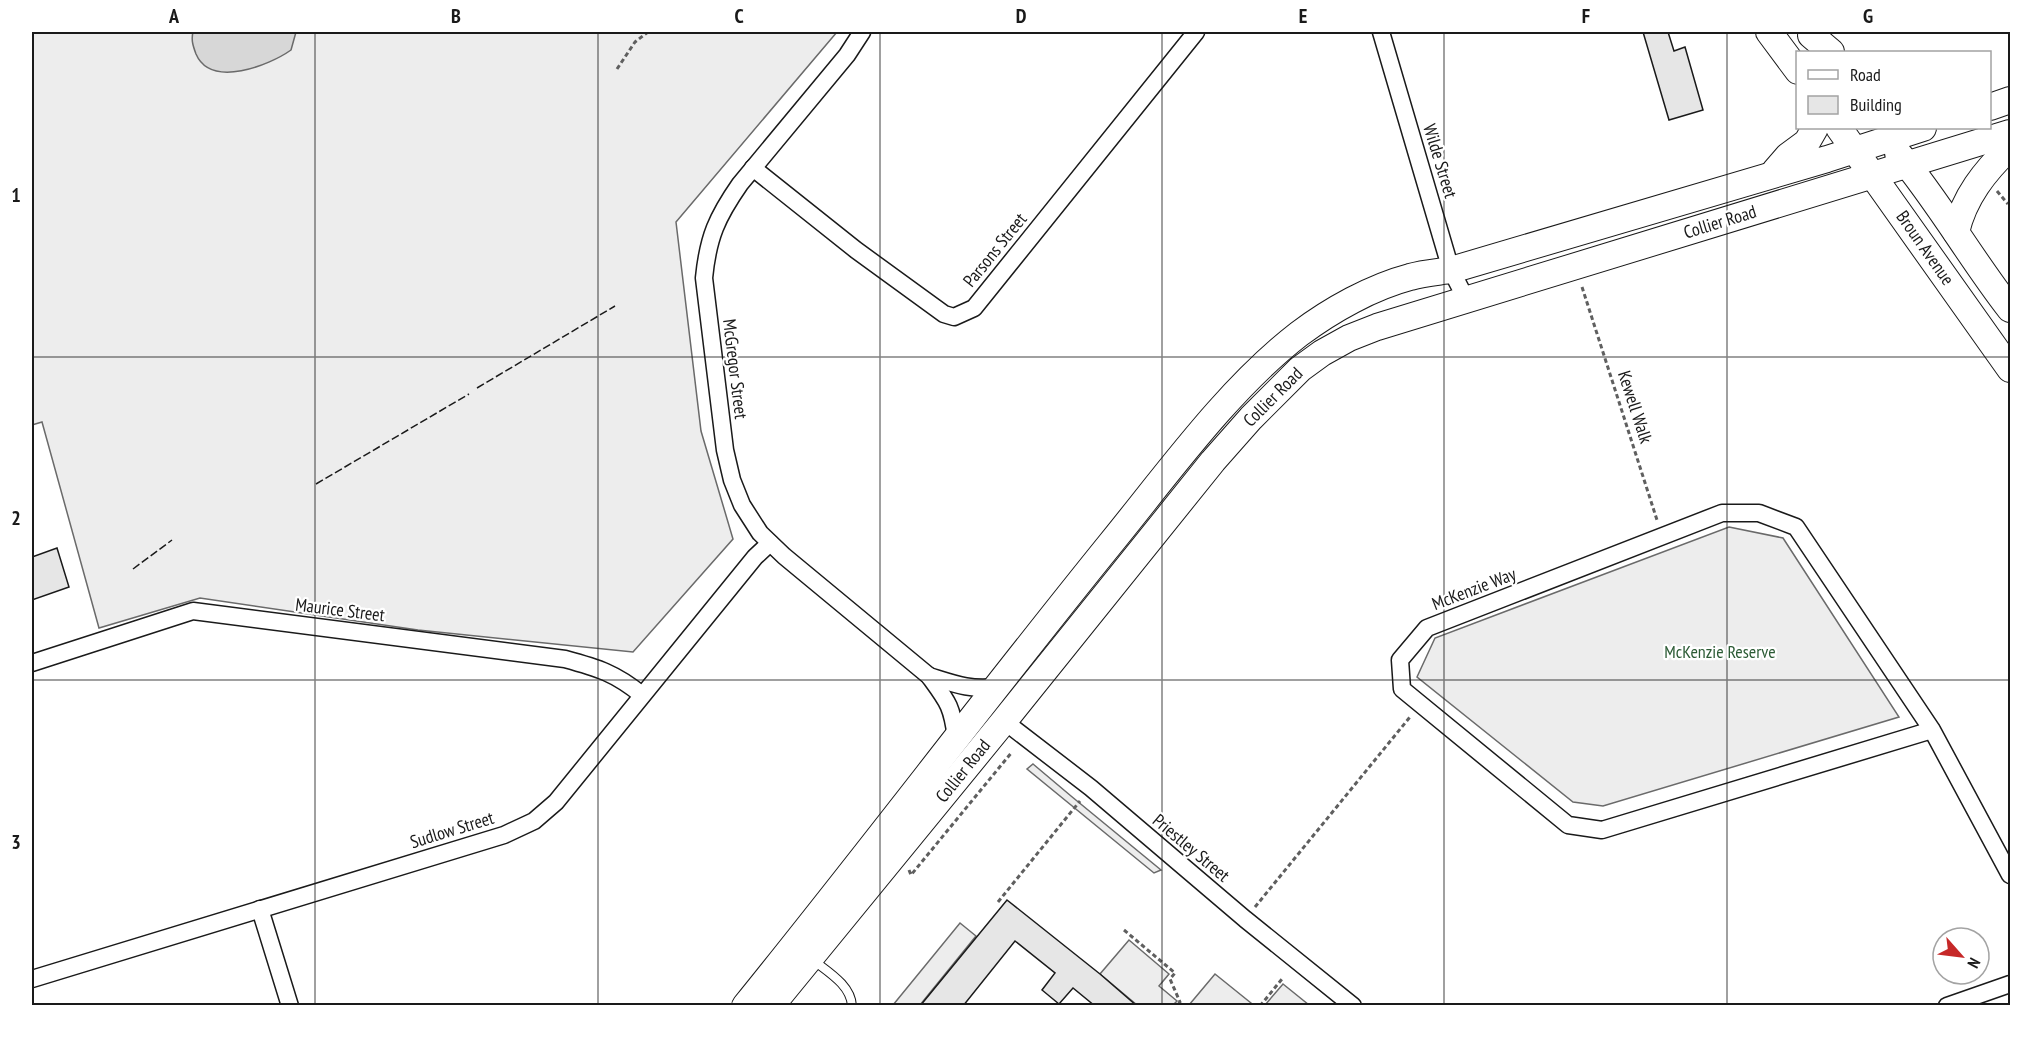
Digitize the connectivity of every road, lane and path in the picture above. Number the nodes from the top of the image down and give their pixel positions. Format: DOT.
graph roads {
  1 [pos="648,32"];
  2 [pos="862,32"];
  3 [pos="1196,32"];
  4 [pos="1381,32"];
  5 [pos="1769,32"];
  6 [pos="1814,40"];
  7 [pos="1830,51"];
  8 [pos="617,69"];
  9 [pos="1796,70"];
  10 [pos="2010,100"];
  11 [pos="1991,106"];
  12 [pos="1814,129"];
  13 [pos="1840,129"];
  14 [pos="1916,129"];
  15 [pos="1882,134"];
  16 [pos="2010,134"];
  17 [pos="2010,147"];
  18 [pos="1856,150"];
  19 [pos="1908,165"];
  20 [pos="753,168"];
  21 [pos="1771,176"];
  22 [pos="1873,176"];
  23 [pos="1956,231"];
  24 [pos="1451,270"];
  25 [pos="1582,286"];
  26 [pos="1466,299"];
  27 [pos="2010,309"];
  28 [pos="2010,369"];
  29 [pos="1662,536"];
  30 [pos="770,543"];
  31 [pos="32,663"];
  32 [pos="929,676"];
  33 [pos="996,687"];
  34 [pos="642,696"];
  35 [pos="1420,704"];
  36 [pos="1004,721"];
  37 [pos="1932,730"];
  38 [pos="956,738"];
  39 [pos="1091,788"];
  40 [pos="2010,875"];
  41 [pos="998,902"];
  42 [pos="260,909"];
  43 [pos="1245,919"];
  44 [pos="1124,930"];
  45 [pos="802,951"];
  46 [pos="32,979"];
  47 [pos="1282,979"];
  48 [pos="2010,984"];
  49 [pos="290,1005"];
  50 [pos="745,1005"];
  51 [pos="771,1005"];
  52 [pos="852,1005"];
  53 [pos="1177,1005"];
  54 [pos="1260,1005"];
  55 [pos="1353,1005"];
  56 [pos="1947,1005"];
  1 -- 8 [label="path"];
  2 -- 20 [label="street, McGregor Street"];
  3 -- 20 [label="street, Parsons Street"];
  4 -- 24 [label="street, Wilde Street"];
  5 -- 9 [label="main road"];
  6 -- 7 [label="main road"];
  10 -- 11 [label="main road"];
  12 -- 21 [label="main road"];
  13 -- 18 [label="main road, Broun Avenue"];
  14 -- 15 [label="main road, Collier Road"];
  15 -- 18 [label="main road, Collier Road"];
  15 -- 19 [label="main road, Broun Avenue"];
  16 -- 19 [label="main road, Collier Road"];
  17 -- 23 [label="main road"];
  18 -- 21 [label="main road, Collier Road"];
  18 -- 22 [label="main road, Broun Avenue"];
  19 -- 22 [label="main road, Collier Road"];
  19 -- 23 [label="main road, Broun Avenue"];
  20 -- 30 [label="street, McGregor Street"];
  21 -- 24 [label="main road, Collier Road"];
  22 -- 26 [label="main road, Collier Road"];
  22 -- 28 [label="main road, Broun Avenue"];
  23 -- 27 [label="main road, Broun Avenue"];
  24 -- 26 [label="street, Wilde Street"];
  24 -- 33 [label="main road, Collier Road"];
  25 -- 29 [label="path, Kewell Walk"];
  26 -- 36 [label="main road, Collier Road"];
  29 -- 35 [label="street, McKenzie Way"];
  29 -- 37 [label="street, McKenzie Way"];
  30 -- 32 [label="street, McGregor Street"];
  30 -- 34 [label="street, Sudlow Street"];
  31 -- 34 [label="street, Maurice Street"];
  32 -- 33 [label="street, McGregor Street"];
  32 -- 38 [label="street, McGregor Street"];
  33 -- 38 [label="main road, Collier Road"];
  34 -- 42 [label="street, Sudlow Street"];
  35 -- 37 [label="street, McKenzie Way"];
  35 -- 43 [label="path"];
  36 -- 39 [label="street, Priestley Street"];
  36 -- 45 [label="main road, Collier Road"];
  37 -- 40 [label="street, McKenzie Way"];
  38 -- 45 [label="main road, Collier Road"];
  39 -- 41 [label="path"];
  39 -- 43 [label="street, Priestley Street"];
  42 -- 46 [label="street, Sudlow Street"];
  42 -- 49 [label="street"];
  43 -- 55 [label="street, Priestley Street"];
  44 -- 53 [label="path"];
  45 -- 50 [label="main road, Collier Road"];
  45 -- 51 [label="main road, Collier Road"];
  45 -- 52 [label="lane"];
  47 -- 54 [label="path"];
  48 -- 56 [label="street"];
}
